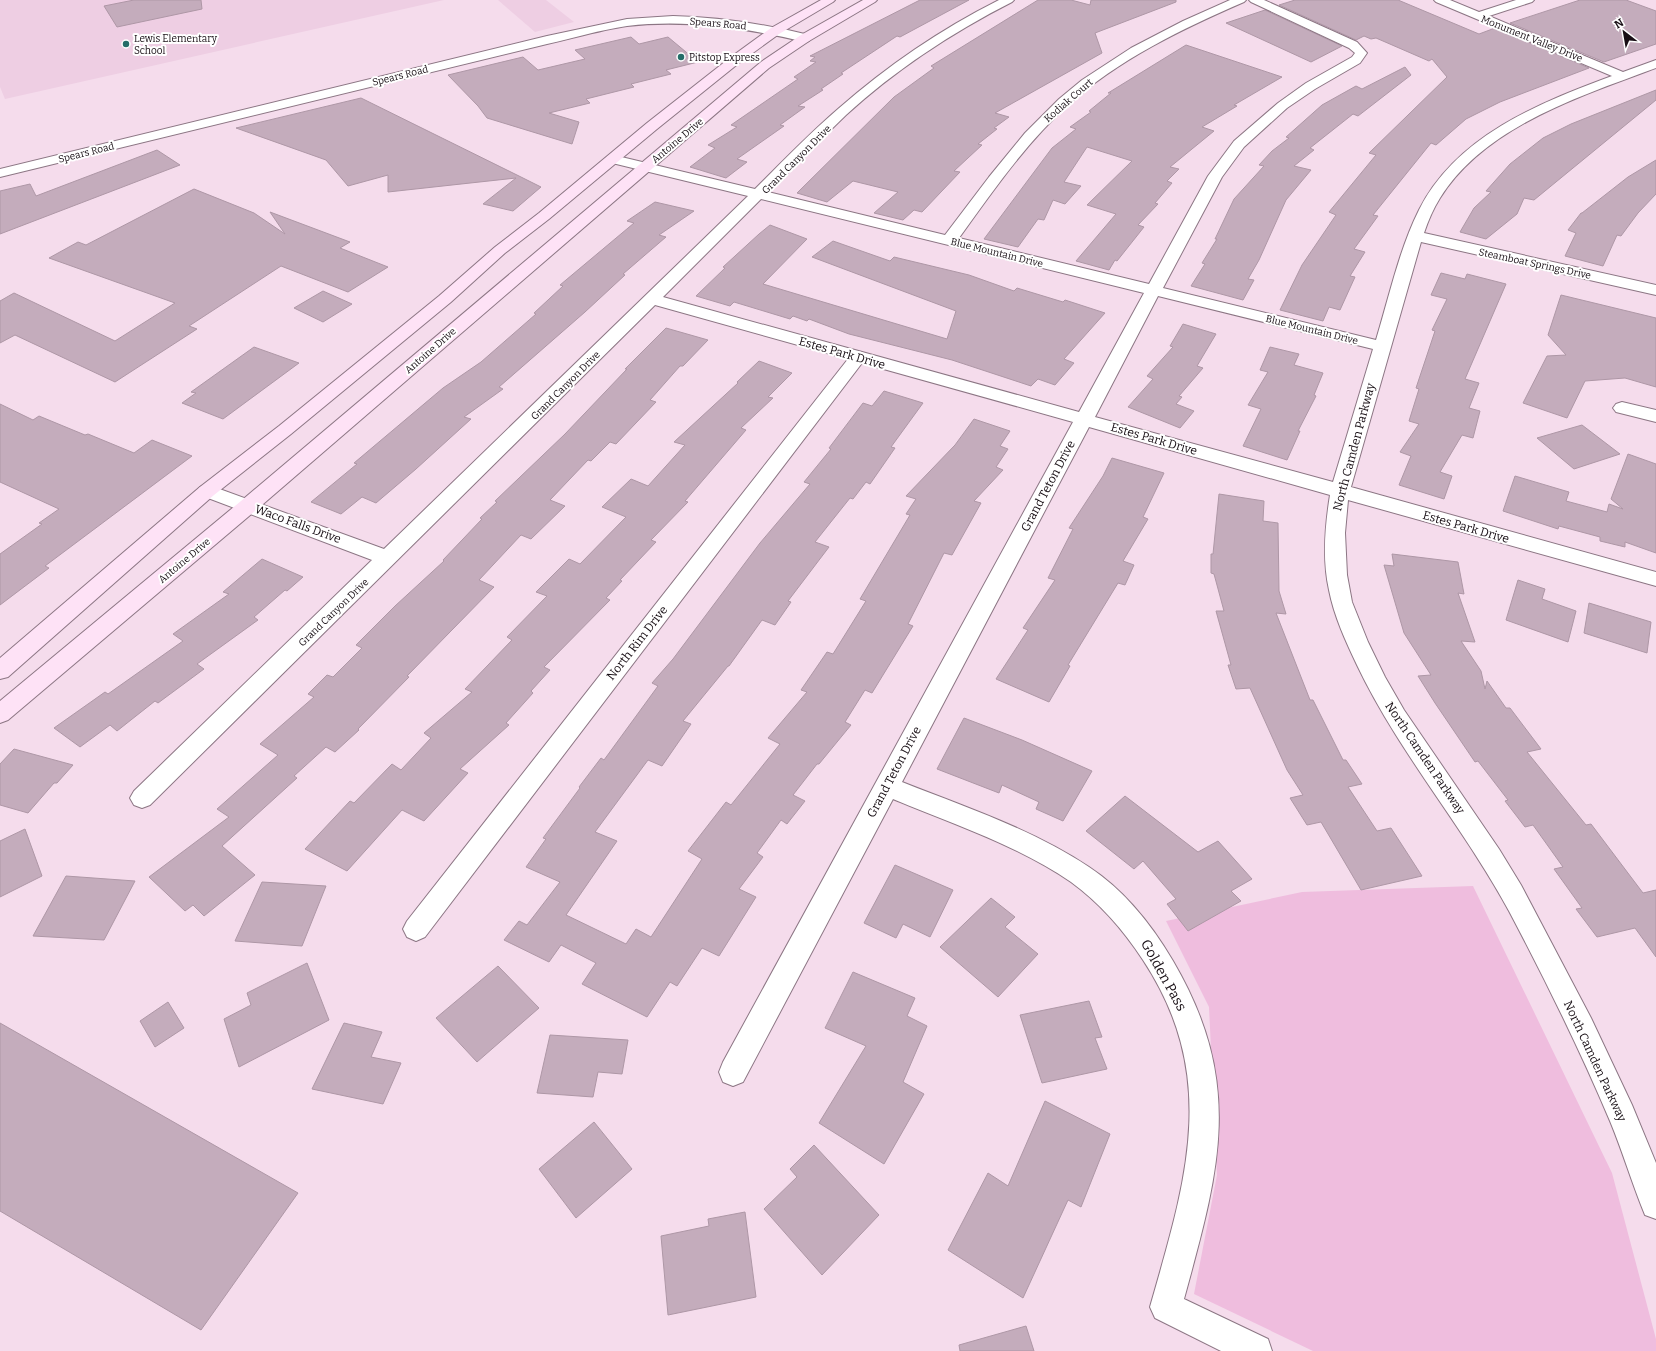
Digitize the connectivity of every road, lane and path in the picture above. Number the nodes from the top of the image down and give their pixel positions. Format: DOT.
graph roads {
  1 [pos="829,0"];
  2 [pos="870,0"];
  3 [pos="1008,0"];
  4 [pos="1240,0"];
  5 [pos="1255,0"];
  6 [pos="1440,0"];
  7 [pos="1528,0"];
  8 [pos="1478,16"];
  9 [pos="775,31"];
  10 [pos="805,38"];
  11 [pos="1656,64"];
  12 [pos="1623,76"];
  13 [pos="613,159"];
  14 [pos="645,166"];
  15 [pos="0,173"];
  16 [pos="760,195"];
  17 [pos="1415,236"];
  18 [pos="949,240"];
  19 [pos="1655,286"];
  20 [pos="1153,290"];
  21 [pos="652,299"];
  22 [pos="1382,346"];
  23 [pos="858,357"];
  24 [pos="1622,408"];
  25 [pos="1656,416"];
  26 [pos="1083,420"];
  27 [pos="207,491"];
  28 [pos="1340,491"];
  29 [pos="248,506"];
  30 [pos="389,558"];
  31 [pos="1656,579"];
  32 [pos="0,671"];
  33 [pos="0,714"];
  34 [pos="886,786"];
  35 [pos="142,798"];
  36 [pos="416,929"];
  37 [pos="733,1072"];
  38 [pos="1656,1204"];
  39 [pos="1256,1351"];
  1 -- 9 [label="main road"];
  2 -- 10 [label="main road, Antoine Drive"];
  3 -- 16 [label="street, Grand Canyon Drive"];
  4 -- 18 [label="street, Kodiak Court"];
  5 -- 20 [label="street, Grand Teton Drive"];
  6 -- 8 [label="street, Monument Valley Drive"];
  7 -- 8 [label="street"];
  8 -- 12 [label="street, Monument Valley Drive"];
  9 -- 10 [label="street, Spears Road"];
  9 -- 13 [label="main road"];
  9 -- 15 [label="street, Spears Road"];
  10 -- 14 [label="main road, Antoine Drive"];
  11 -- 12 [label="street, North Camden Parkway"];
  12 -- 17 [label="street, North Camden Parkway"];
  13 -- 14 [label="street, Blue Mountain Drive"];
  13 -- 27 [label="main road"];
  14 -- 16 [label="street, Blue Mountain Drive"];
  14 -- 29 [label="main road, Antoine Drive"];
  16 -- 18 [label="street, Blue Mountain Drive"];
  16 -- 21 [label="street, Grand Canyon Drive"];
  17 -- 19 [label="street, Steamboat Springs Drive"];
  17 -- 22 [label="street, North Camden Parkway"];
  18 -- 20 [label="street, Blue Mountain Drive"];
  20 -- 22 [label="street, Blue Mountain Drive"];
  20 -- 26 [label="street, Grand Teton Drive"];
  21 -- 23 [label="street, Estes Park Drive"];
  21 -- 30 [label="street, Grand Canyon Drive"];
  22 -- 28 [label="street, North Camden Parkway"];
  23 -- 26 [label="street, Estes Park Drive"];
  23 -- 36 [label="street, North Rim Drive"];
  24 -- 25 [label="street"];
  26 -- 28 [label="street, Estes Park Drive"];
  26 -- 34 [label="street, Grand Teton Drive"];
  27 -- 29 [label="street, Waco Falls Drive"];
  27 -- 32 [label="main road"];
  28 -- 31 [label="street, Estes Park Drive"];
  28 -- 38 [label="street, North Camden Parkway"];
  29 -- 30 [label="street, Waco Falls Drive"];
  29 -- 33 [label="main road, Antoine Drive"];
  30 -- 35 [label="street, Grand Canyon Drive"];
  34 -- 37 [label="street, Grand Teton Drive"];
  34 -- 39 [label="street, Golden Pass"];
}
